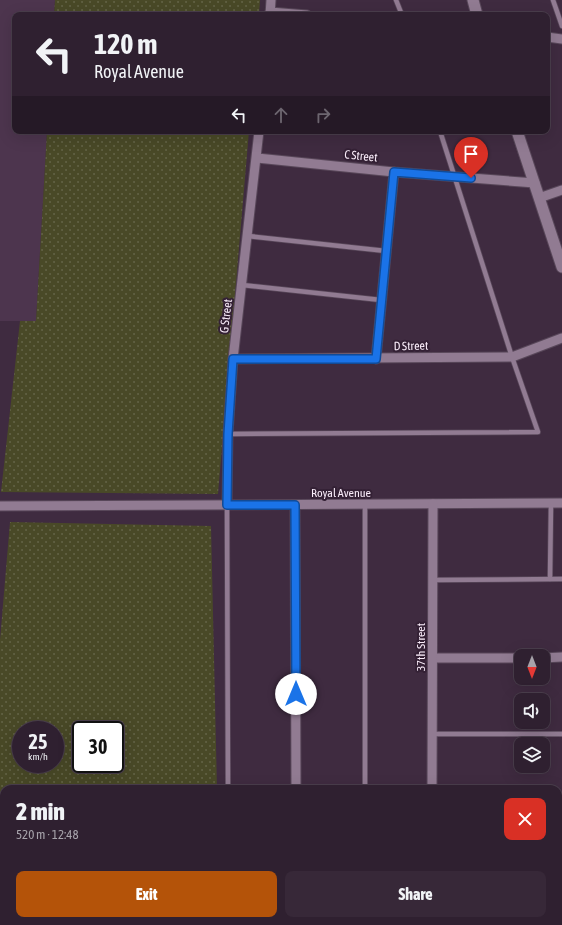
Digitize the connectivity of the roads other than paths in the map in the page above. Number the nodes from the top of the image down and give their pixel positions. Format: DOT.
graph roads {
  1 [pos="271,0"];
  2 [pos="396,0"];
  3 [pos="473,0"];
  4 [pos="553,0"];
  5 [pos="270,12"];
  6 [pos="401,12"];
  7 [pos="476,12"];
  8 [pos="562,26"];
  9 [pos="550,37"];
  10 [pos="562,39"];
  11 [pos="259,134"];
  12 [pos="441,134"];
  13 [pos="518,134"];
  14 [pos="257,158"];
  15 [pos="394,172"];
  16 [pos="455,177"];
  17 [pos="535,183"];
  18 [pos="562,190"];
  19 [pos="539,198"];
  20 [pos="248,236"];
  21 [pos="386,251"];
  22 [pos="562,267"];
  23 [pos="242,285"];
  24 [pos="381,300"];
  25 [pos="562,338"];
  26 [pos="512,357"];
  27 [pos="233,359"];
  28 [pos="376,359"];
  29 [pos="228,434"];
  30 [pos="551,503"];
  31 [pos="562,503"];
  32 [pos="365,504"];
  33 [pos="433,504"];
  34 [pos="227,505"];
  35 [pos="295,505"];
  36 [pos="0,506"];
  37 [pos="550,579"];
  38 [pos="562,579"];
  39 [pos="433,580"];
  40 [pos="562,657"];
  41 [pos="433,658"];
  42 [pos="514,658"];
  43 [pos="550,658"];
  44 [pos="433,734"];
  45 [pos="562,734"];
  46 [pos="228,785"];
  47 [pos="296,785"];
  48 [pos="365,785"];
  49 [pos="432,785"];
  1 -- 5 [label="street"];
  2 -- 6 [label="lane"];
  3 -- 7 [label="main road"];
  4 -- 8 [label="lane"];
  9 -- 10 [label="street"];
  11 -- 14 [label="street, G Street"];
  12 -- 16 [label="lane"];
  13 -- 17 [label="main road"];
  14 -- 15 [label="street, C Street"];
  14 -- 20 [label="street, G Street"];
  15 -- 16 [label="street, C Street"];
  15 -- 21 [label="street"];
  16 -- 17 [label="street, C Street"];
  16 -- 26 [label="lane"];
  17 -- 19 [label="main road"];
  18 -- 19 [label="street"];
  19 -- 22 [label="main road"];
  20 -- 21 [label="lane"];
  20 -- 23 [label="street, G Street"];
  21 -- 24 [label="street"];
  23 -- 24 [label="lane"];
  23 -- 27 [label="street, G Street"];
  24 -- 28 [label="street"];
  25 -- 26 [label="street, D Street"];
  26 -- 28 [label="street, D Street"];
  26 -- 29 [label="lane"];
  27 -- 28 [label="street, D Street"];
  27 -- 29 [label="street, G Street"];
  29 -- 34 [label="street, G Street"];
  30 -- 31 [label="street, Royal Avenue"];
  30 -- 33 [label="street, Royal Avenue"];
  30 -- 37 [label="lane"];
  32 -- 33 [label="street, Royal Avenue"];
  32 -- 35 [label="street, Royal Avenue"];
  32 -- 48 [label="lane"];
  33 -- 39 [label="street, 37th Street"];
  34 -- 35 [label="street, Royal Avenue"];
  34 -- 36 [label="street, Royal Avenue"];
  34 -- 46 [label="lane"];
  35 -- 47 [label="street"];
  37 -- 38 [label="lane"];
  37 -- 39 [label="lane"];
  39 -- 41 [label="street, 37th Street"];
  40 -- 43 [label="street"];
  41 -- 42 [label="street"];
  41 -- 44 [label="street, 37th Street"];
  44 -- 45 [label="lane"];
  44 -- 49 [label="street, 37th Street"];
}
